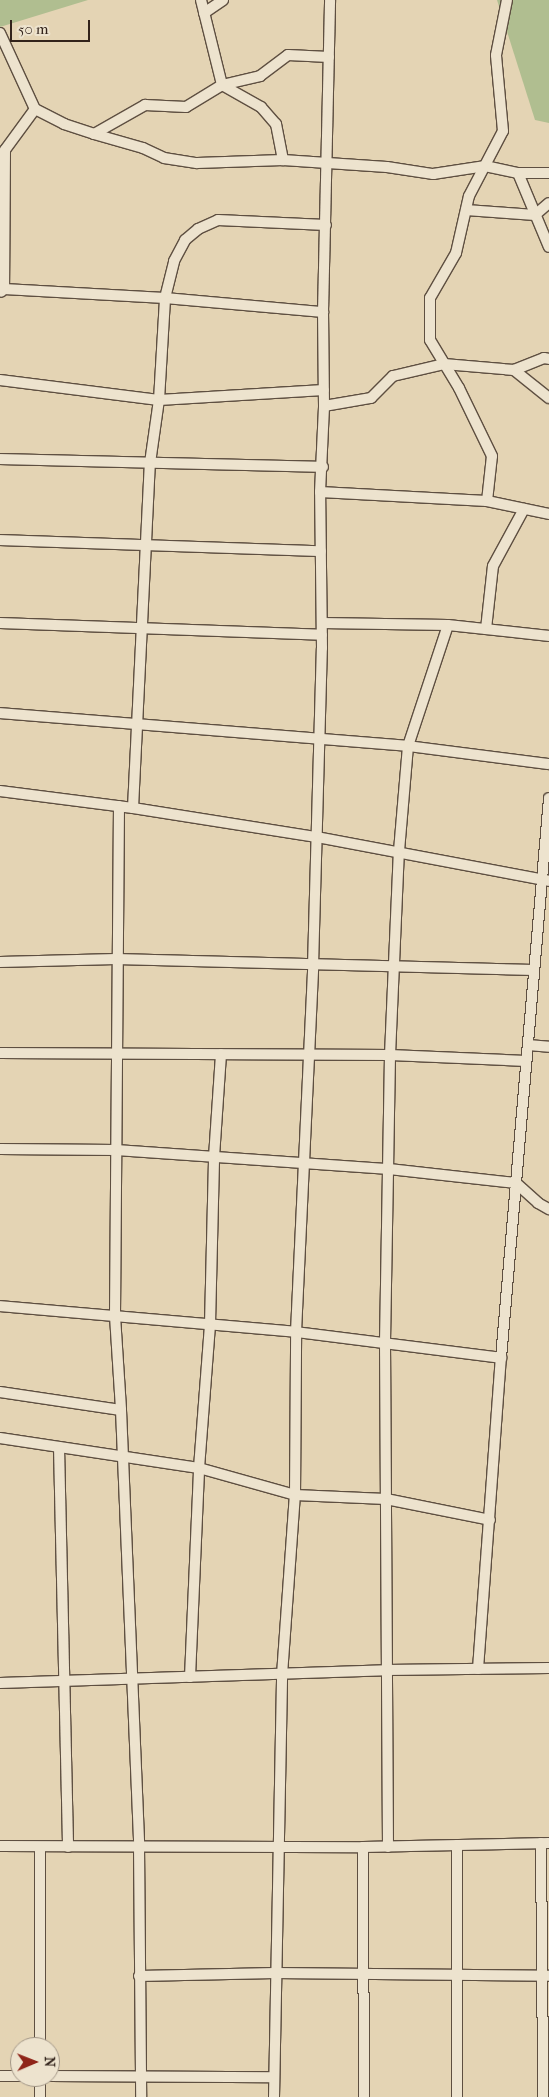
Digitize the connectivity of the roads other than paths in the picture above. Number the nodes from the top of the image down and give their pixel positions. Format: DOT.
graph roads {
  1 [pos="201,0"];
  2 [pos="223,0"];
  3 [pos="330,0"];
  4 [pos="507,0"];
  5 [pos="204,13"];
  6 [pos="0,33"];
  7 [pos="329,56"];
  8 [pos="222,85"];
  9 [pos="35,109"];
  10 [pos="94,134"];
  11 [pos="283,160"];
  12 [pos="328,162"];
  13 [pos="485,166"];
  14 [pos="518,173"];
  15 [pos="549,173"];
  16 [pos="549,203"];
  17 [pos="466,210"];
  18 [pos="536,215"];
  19 [pos="326,225"];
  20 [pos="549,247"];
  21 [pos="2,291"];
  22 [pos="165,298"];
  23 [pos="323,312"];
  24 [pos="549,359"];
  25 [pos="444,364"];
  26 [pos="514,370"];
  27 [pos="0,380"];
  28 [pos="324,390"];
  29 [pos="549,398"];
  30 [pos="159,400"];
  31 [pos="324,406"];
  32 [pos="0,459"];
  33 [pos="150,463"];
  34 [pos="322,466"];
  35 [pos="320,492"];
  36 [pos="487,501"];
  37 [pos="524,509"];
  38 [pos="549,514"];
  39 [pos="0,540"];
  40 [pos="146,546"];
  41 [pos="321,551"];
  42 [pos="0,623"];
  43 [pos="322,623"];
  44 [pos="448,625"];
  45 [pos="142,629"];
  46 [pos="486,629"];
  47 [pos="322,636"];
  48 [pos="549,636"];
  49 [pos="0,713"];
  50 [pos="137,722"];
  51 [pos="319,738"];
  52 [pos="408,746"];
  53 [pos="549,764"];
  54 [pos="0,791"];
  55 [pos="549,798"];
  56 [pos="119,806"];
  57 [pos="133,808"];
  58 [pos="316,837"];
  59 [pos="399,851"];
  60 [pos="545,880"];
  61 [pos="116,960"];
  62 [pos="0,962"];
  63 [pos="313,966"];
  64 [pos="393,966"];
  65 [pos="534,970"];
  66 [pos="528,1045"];
  67 [pos="549,1047"];
  68 [pos="0,1053"];
  69 [pos="116,1054"];
  70 [pos="221,1054"];
  71 [pos="310,1054"];
  72 [pos="390,1055"];
  73 [pos="526,1061"];
  74 [pos="0,1148"];
  75 [pos="116,1150"];
  76 [pos="214,1157"];
  77 [pos="305,1162"];
  78 [pos="389,1169"];
  79 [pos="516,1183"];
  80 [pos="549,1209"];
  81 [pos="0,1306"];
  82 [pos="115,1316"];
  83 [pos="210,1324"];
  84 [pos="296,1332"];
  85 [pos="385,1342"];
  86 [pos="501,1358"];
  87 [pos="0,1392"];
  88 [pos="121,1410"];
  89 [pos="0,1438"];
  90 [pos="59,1447"];
  91 [pos="122,1457"];
  92 [pos="198,1468"];
  93 [pos="295,1495"];
  94 [pos="386,1499"];
  95 [pos="490,1520"];
  96 [pos="549,1668"];
  97 [pos="478,1669"];
  98 [pos="386,1670"];
  99 [pos="282,1675"];
  100 [pos="190,1677"];
  101 [pos="131,1678"];
  102 [pos="65,1682"];
  103 [pos="0,1683"];
  104 [pos="545,1843"];
  105 [pos="457,1845"];
  106 [pos="0,1846"];
  107 [pos="40,1846"];
  108 [pos="138,1846"];
  109 [pos="277,1846"];
  110 [pos="68,1847"];
  111 [pos="363,1847"];
  112 [pos="388,1847"];
  113 [pos="275,1973"];
  114 [pos="363,1975"];
  115 [pos="139,1976"];
  116 [pos="457,1976"];
  117 [pos="545,1976"];
  118 [pos="40,2037"];
  119 [pos="141,2075"];
  120 [pos="60,2076"];
  121 [pos="274,2077"];
  122 [pos="141,2097"];
  123 [pos="274,2097"];
  124 [pos="364,2097"];
  125 [pos="458,2097"];
  126 [pos="543,2097"];
  1 -- 5 [label="street"];
  2 -- 5 [label="street"];
  3 -- 7 [label="street"];
  4 -- 13 [label="street"];
  5 -- 8 [label="street"];
  6 -- 9 [label="street"];
  7 -- 8 [label="street"];
  7 -- 12 [label="street"];
  8 -- 10 [label="street"];
  8 -- 11 [label="street"];
  9 -- 10 [label="street"];
  9 -- 21 [label="street"];
  10 -- 11 [label="street"];
  11 -- 12 [label="street"];
  12 -- 13 [label="street"];
  12 -- 19 [label="street"];
  13 -- 14 [label="street"];
  13 -- 17 [label="street"];
  14 -- 15 [label="street"];
  14 -- 18 [label="street"];
  16 -- 18 [label="street"];
  17 -- 18 [label="street"];
  17 -- 25 [label="street"];
  18 -- 20 [label="street"];
  19 -- 22 [label="street"];
  19 -- 23 [label="street"];
  21 -- 22 [label="street"];
  22 -- 23 [label="street"];
  22 -- 30 [label="street"];
  23 -- 28 [label="street"];
  24 -- 26 [label="street"];
  25 -- 26 [label="street"];
  25 -- 31 [label="street"];
  25 -- 36 [label="street"];
  26 -- 29 [label="street"];
  27 -- 30 [label="street"];
  28 -- 30 [label="street"];
  28 -- 31 [label="street"];
  30 -- 33 [label="street"];
  31 -- 34 [label="street"];
  32 -- 33 [label="street"];
  33 -- 34 [label="street"];
  33 -- 40 [label="street"];
  34 -- 35 [label="street"];
  35 -- 36 [label="street"];
  35 -- 41 [label="street"];
  36 -- 37 [label="street"];
  37 -- 38 [label="street"];
  37 -- 46 [label="street"];
  39 -- 40 [label="street"];
  40 -- 41 [label="street"];
  40 -- 45 [label="street"];
  41 -- 43 [label="street"];
  42 -- 45 [label="street"];
  43 -- 44 [label="street"];
  43 -- 47 [label="street"];
  44 -- 46 [label="street"];
  44 -- 52 [label="street"];
  45 -- 47 [label="street"];
  45 -- 50 [label="street"];
  46 -- 48 [label="street"];
  47 -- 51 [label="street"];
  49 -- 50 [label="street"];
  50 -- 51 [label="street"];
  50 -- 57 [label="street"];
  51 -- 52 [label="street"];
  51 -- 58 [label="street"];
  52 -- 53 [label="street"];
  52 -- 59 [label="street"];
  54 -- 56 [label="street"];
  55 -- 60 [label="street"];
  56 -- 57 [label="street"];
  56 -- 61 [label="street"];
  57 -- 58 [label="street"];
  58 -- 59 [label="street"];
  58 -- 63 [label="street"];
  59 -- 60 [label="street"];
  59 -- 64 [label="street"];
  60 -- 65 [label="street"];
  61 -- 62 [label="street"];
  61 -- 63 [label="street"];
  61 -- 69 [label="street"];
  63 -- 64 [label="street"];
  63 -- 71 [label="street"];
  64 -- 65 [label="street"];
  64 -- 72 [label="street"];
  65 -- 66 [label="street"];
  66 -- 67 [label="street"];
  66 -- 73 [label="street"];
  68 -- 69 [label="street"];
  69 -- 70 [label="street"];
  69 -- 75 [label="street"];
  70 -- 71 [label="street"];
  70 -- 76 [label="street"];
  71 -- 72 [label="street"];
  71 -- 77 [label="street"];
  72 -- 73 [label="street"];
  72 -- 78 [label="street"];
  73 -- 79 [label="street"];
  74 -- 75 [label="street"];
  75 -- 76 [label="street"];
  75 -- 82 [label="street"];
  76 -- 77 [label="street"];
  76 -- 83 [label="street"];
  77 -- 78 [label="street"];
  77 -- 84 [label="street"];
  78 -- 79 [label="street"];
  78 -- 85 [label="street"];
  79 -- 80 [label="street"];
  79 -- 86 [label="street"];
  81 -- 82 [label="street"];
  82 -- 83 [label="street"];
  82 -- 88 [label="street"];
  83 -- 84 [label="street"];
  83 -- 92 [label="street"];
  84 -- 85 [label="street"];
  84 -- 93 [label="street"];
  85 -- 86 [label="street"];
  85 -- 94 [label="street"];
  86 -- 95 [label="street"];
  87 -- 88 [label="street"];
  88 -- 91 [label="street"];
  89 -- 90 [label="street"];
  90 -- 91 [label="street"];
  90 -- 102 [label="street"];
  91 -- 92 [label="street"];
  91 -- 101 [label="street"];
  92 -- 93 [label="street"];
  92 -- 100 [label="street"];
  93 -- 94 [label="street"];
  93 -- 99 [label="street"];
  94 -- 95 [label="street"];
  94 -- 98 [label="street"];
  95 -- 97 [label="street"];
  96 -- 97 [label="street"];
  97 -- 98 [label="street"];
  98 -- 99 [label="street"];
  98 -- 112 [label="street"];
  99 -- 100 [label="street"];
  99 -- 109 [label="street"];
  100 -- 101 [label="street"];
  101 -- 102 [label="street"];
  101 -- 108 [label="street"];
  102 -- 103 [label="street"];
  102 -- 110 [label="street"];
  104 -- 105 [label="street"];
  104 -- 117 [label="street"];
  105 -- 112 [label="street"];
  105 -- 116 [label="street"];
  106 -- 107 [label="street"];
  107 -- 110 [label="street"];
  107 -- 118 [label="street"];
  108 -- 109 [label="street"];
  108 -- 110 [label="street"];
  108 -- 115 [label="street"];
  109 -- 111 [label="street"];
  109 -- 113 [label="street"];
  111 -- 112 [label="street"];
  111 -- 114 [label="street"];
  113 -- 114 [label="street"];
  113 -- 115 [label="street"];
  113 -- 121 [label="street"];
  114 -- 116 [label="street"];
  114 -- 124 [label="street"];
  115 -- 119 [label="street"];
  116 -- 117 [label="street"];
  116 -- 125 [label="street"];
  117 -- 126 [label="street"];
  119 -- 120 [label="street"];
  119 -- 121 [label="street"];
  119 -- 122 [label="street"];
  121 -- 123 [label="street"];
}
